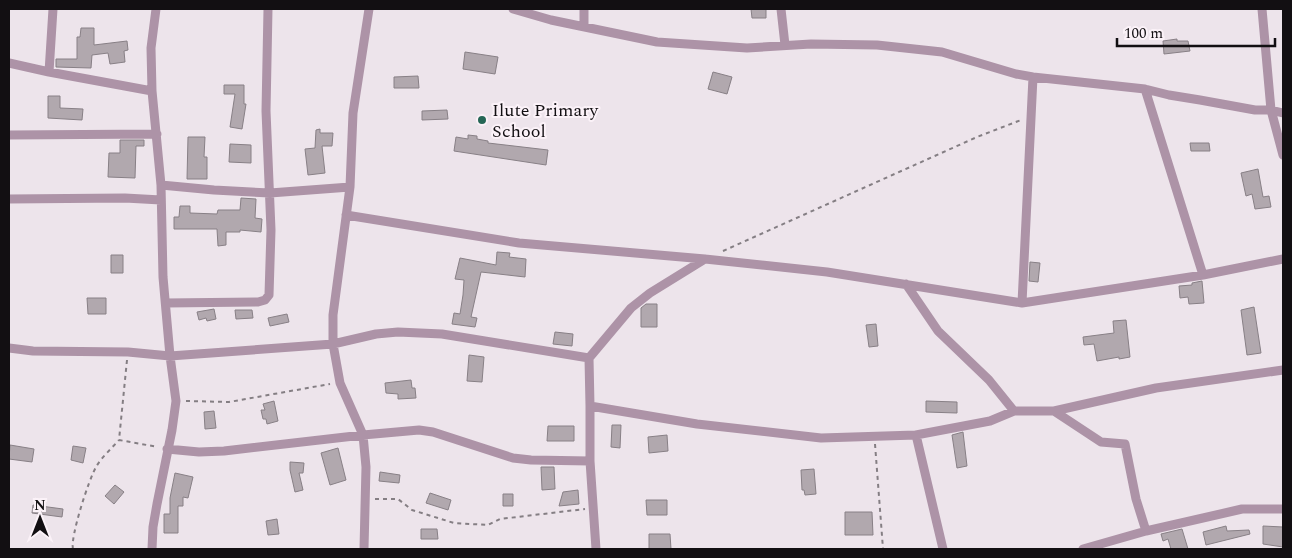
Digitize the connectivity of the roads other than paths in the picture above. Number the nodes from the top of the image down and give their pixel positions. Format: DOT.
graph roads {
  1 [pos="53,9"];
  2 [pos="156,9"];
  3 [pos="268,9"];
  4 [pos="370,9"];
  5 [pos="513,9"];
  6 [pos="584,9"];
  7 [pos="781,9"];
  8 [pos="1262,9"];
  9 [pos="584,26"];
  10 [pos="785,45"];
  11 [pos="9,63"];
  12 [pos="49,72"];
  13 [pos="1033,77"];
  14 [pos="1146,88"];
  15 [pos="152,91"];
  16 [pos="1271,110"];
  17 [pos="1283,113"];
  18 [pos="157,134"];
  19 [pos="9,135"];
  20 [pos="1283,155"];
  21 [pos="161,185"];
  22 [pos="350,187"];
  23 [pos="270,193"];
  24 [pos="9,199"];
  25 [pos="161,200"];
  26 [pos="346,215"];
  27 [pos="705,259"];
  28 [pos="1283,260"];
  29 [pos="1203,275"];
  30 [pos="906,284"];
  31 [pos="166,303"];
  32 [pos="1022,303"];
  33 [pos="333,344"];
  34 [pos="9,348"];
  35 [pos="170,356"];
  36 [pos="589,358"];
  37 [pos="1283,370"];
  38 [pos="590,406"];
  39 [pos="1014,411"];
  40 [pos="1054,411"];
  41 [pos="363,435"];
  42 [pos="916,435"];
  43 [pos="167,449"];
  44 [pos="590,461"];
  45 [pos="1283,509"];
  46 [pos="1146,531"];
  47 [pos="152,549"];
  48 [pos="364,549"];
  49 [pos="596,549"];
  50 [pos="944,549"];
  51 [pos="1083,549"];
  1 -- 12 [label="street"];
  2 -- 15 [label="street"];
  3 -- 23 [label="street"];
  4 -- 22 [label="street"];
  5 -- 9 [label="street"];
  6 -- 9 [label="street"];
  7 -- 10 [label="street"];
  8 -- 16 [label="street"];
  9 -- 10 [label="street"];
  10 -- 13 [label="street"];
  11 -- 12 [label="street"];
  12 -- 15 [label="street"];
  13 -- 14 [label="street"];
  13 -- 32 [label="street"];
  14 -- 16 [label="street"];
  14 -- 29 [label="street"];
  15 -- 18 [label="street"];
  16 -- 17 [label="street"];
  16 -- 20 [label="street"];
  18 -- 19 [label="street"];
  18 -- 21 [label="street"];
  21 -- 23 [label="street"];
  21 -- 25 [label="street"];
  22 -- 23 [label="street"];
  22 -- 26 [label="street"];
  23 -- 31 [label="street"];
  24 -- 25 [label="street"];
  25 -- 31 [label="street"];
  26 -- 27 [label="street"];
  26 -- 33 [label="street"];
  27 -- 30 [label="street"];
  27 -- 36 [label="street"];
  28 -- 29 [label="street"];
  29 -- 32 [label="street"];
  30 -- 32 [label="street"];
  30 -- 39 [label="street"];
  31 -- 35 [label="street"];
  33 -- 35 [label="street"];
  33 -- 36 [label="street"];
  33 -- 41 [label="street"];
  34 -- 35 [label="street"];
  35 -- 43 [label="street"];
  36 -- 38 [label="street"];
  37 -- 40 [label="street"];
  38 -- 42 [label="street"];
  38 -- 44 [label="street"];
  39 -- 40 [label="street"];
  39 -- 42 [label="street"];
  40 -- 46 [label="street"];
  41 -- 43 [label="street"];
  41 -- 44 [label="street"];
  41 -- 48 [label="street"];
  42 -- 50 [label="street"];
  43 -- 47 [label="street"];
  44 -- 49 [label="street"];
  45 -- 46 [label="street"];
  46 -- 51 [label="street"];
}
